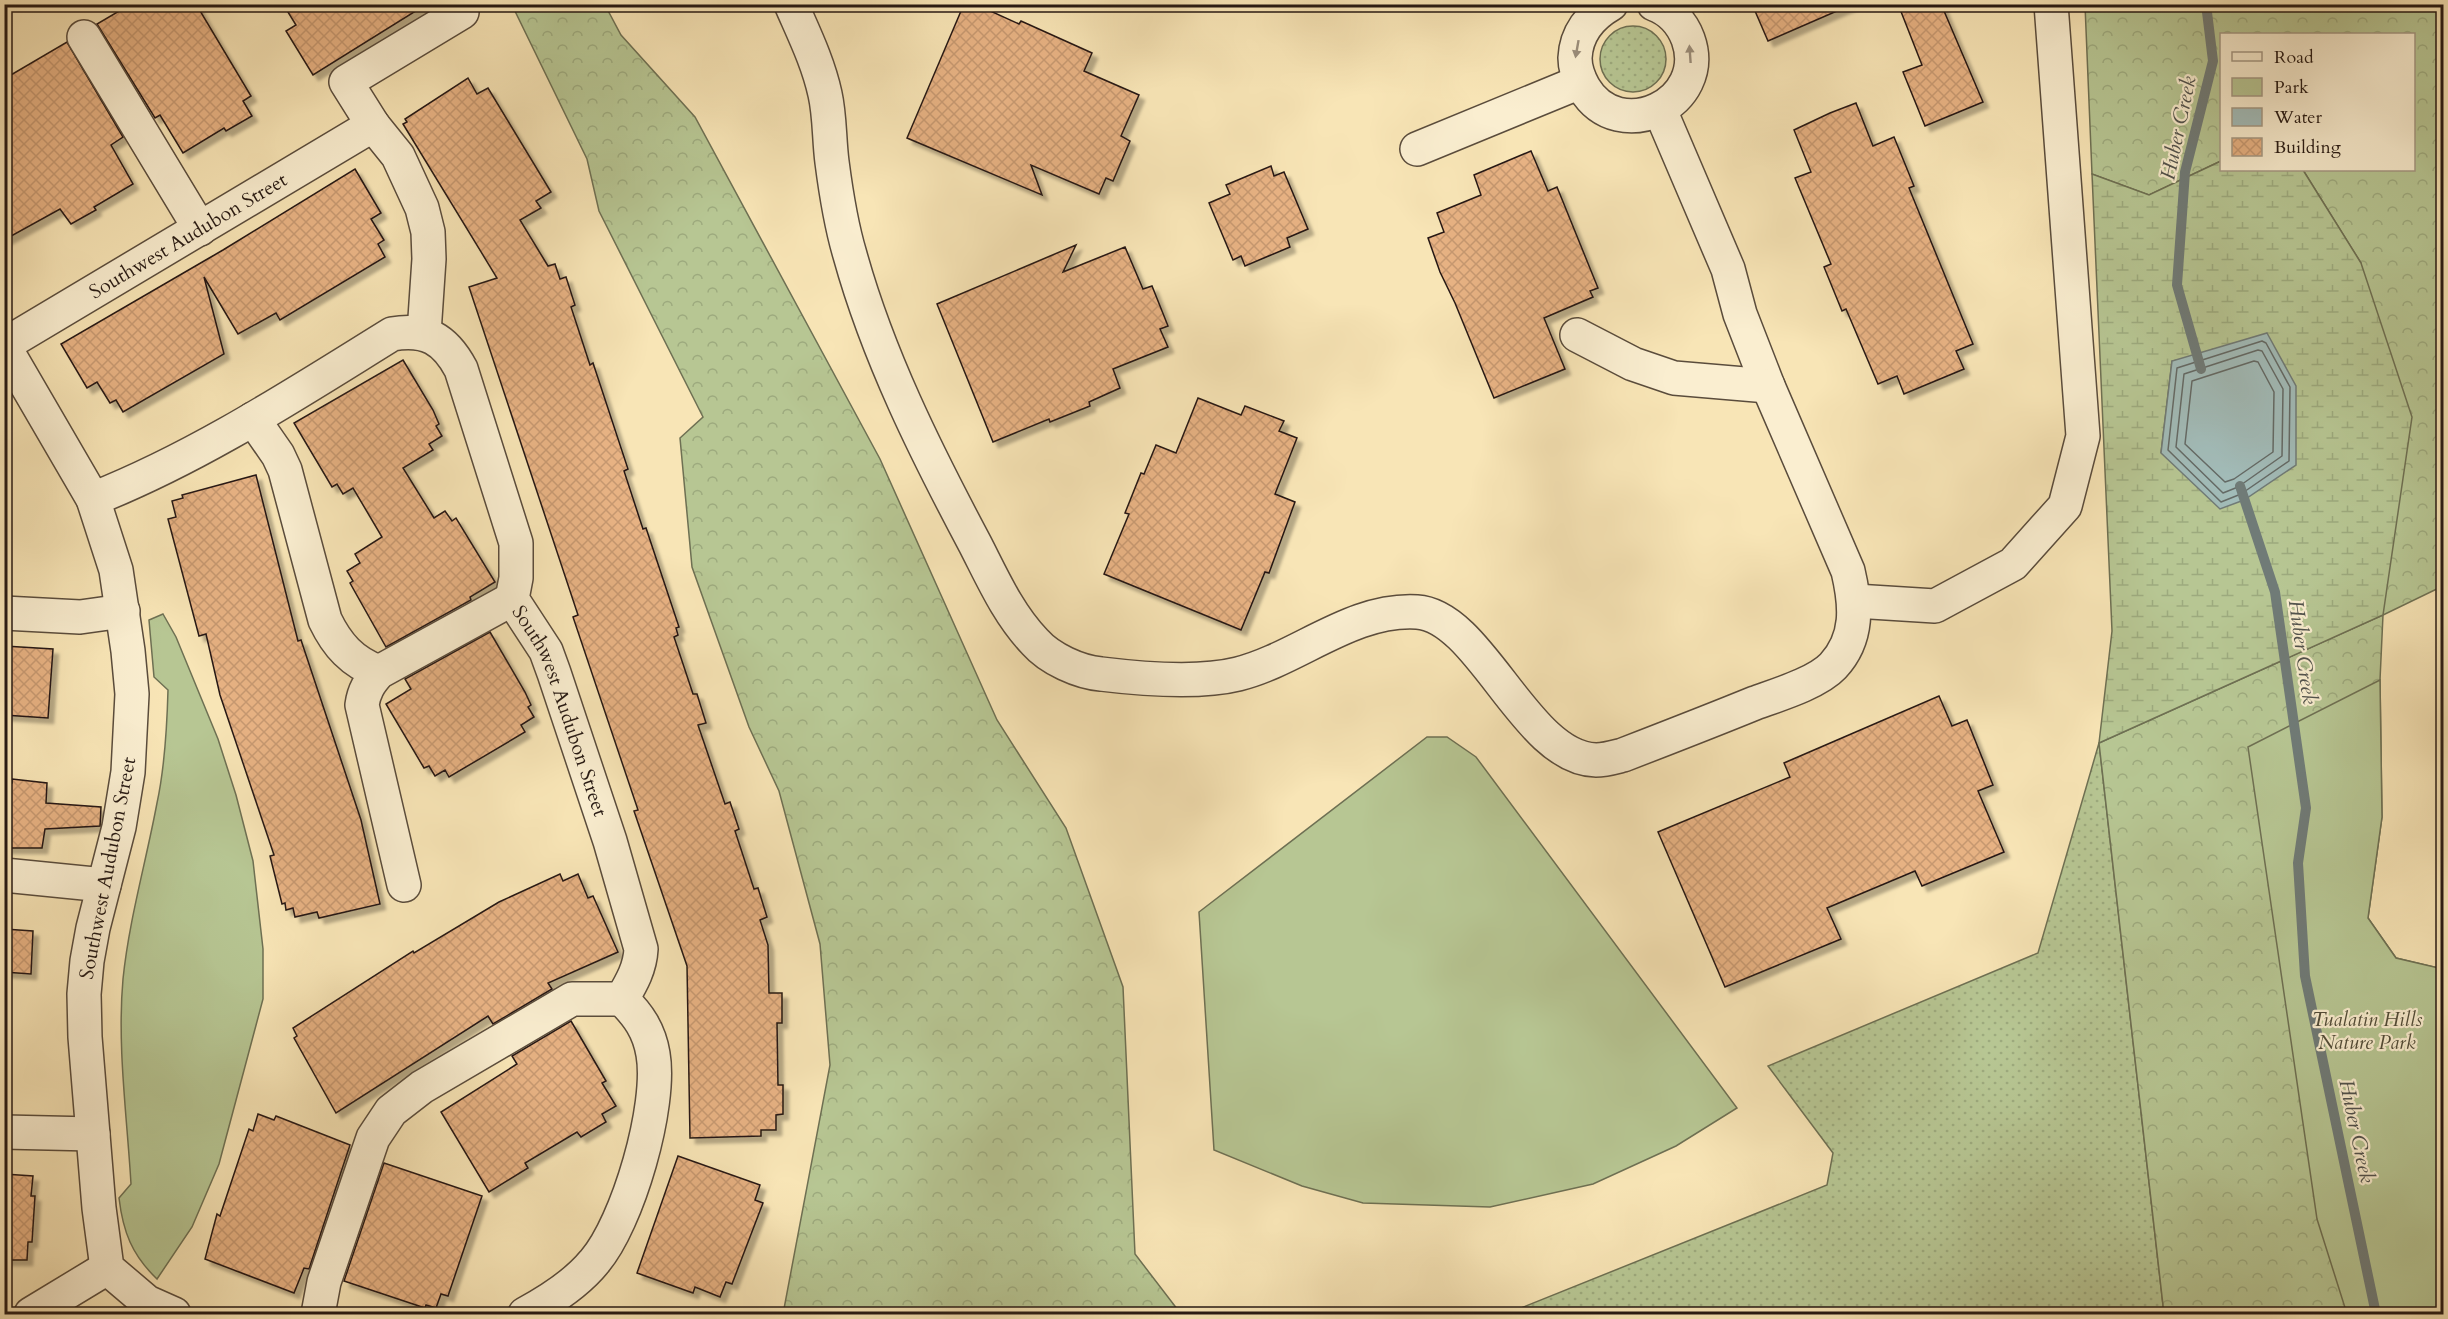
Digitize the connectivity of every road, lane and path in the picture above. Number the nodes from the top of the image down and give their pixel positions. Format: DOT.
graph roads {
  1 [pos="791,4"];
  2 [pos="1654,4"];
  3 [pos="2051,4"];
  4 [pos="1611,5"];
  5 [pos="462,12"];
  6 [pos="84,37"];
  7 [pos="1580,82"];
  8 [pos="1660,110"];
  9 [pos="373,125"];
  10 [pos="1417,149"];
  11 [pos="200,228"];
  12 [pos="424,333"];
  13 [pos="1577,335"];
  14 [pos="4,346"];
  15 [pos="1768,387"];
  16 [pos="253,420"];
  17 [pos="93,498"];
  18 [pos="512,599"];
  19 [pos="1855,601"];
  20 [pos="123,611"];
  21 [pos="4,613"];
  22 [pos="379,672"];
  23 [pos="4,874"];
  24 [pos="104,885"];
  25 [pos="404,885"];
  26 [pos="622,999"];
  27 [pos="4,1132"];
  28 [pos="93,1134"];
  29 [pos="107,1268"];
  30 [pos="31,1314"];
  31 [pos="174,1314"];
  32 [pos="318,1314"];
  33 [pos="525,1314"];
  1 -- 19 [label="street"];
  8 -- 2 [label="street, one-way"];
  3 -- 19 [label="street"];
  4 -- 7 [label="street, one-way"];
  5 -- 9 [label="street"];
  6 -- 11 [label="street"];
  7 -- 8 [label="street"];
  7 -- 10 [label="street"];
  8 -- 15 [label="street"];
  9 -- 11 [label="street, Southwest Audubon Street"];
  9 -- 12 [label="street"];
  11 -- 14 [label="street, Southwest Audubon Street"];
  12 -- 16 [label="street"];
  12 -- 18 [label="street, Southwest Audubon Street"];
  13 -- 15 [label="street"];
  14 -- 17 [label="street, Southwest Audubon Street"];
  15 -- 19 [label="street"];
  16 -- 17 [label="street"];
  16 -- 22 [label="street"];
  17 -- 20 [label="street, Southwest Audubon Street"];
  18 -- 22 [label="street"];
  18 -- 26 [label="street, Southwest Audubon Street"];
  20 -- 21 [label="street"];
  20 -- 24 [label="street, Southwest Audubon Street"];
  22 -- 25 [label="street"];
  23 -- 24 [label="street"];
  24 -- 28 [label="street, Southwest Audubon Street"];
  26 -- 32 [label="street"];
  26 -- 33 [label="street"];
  27 -- 28 [label="street"];
  28 -- 29 [label="street, Southwest Audubon Street"];
  29 -- 30 [label="street"];
  29 -- 31 [label="street"];
}
